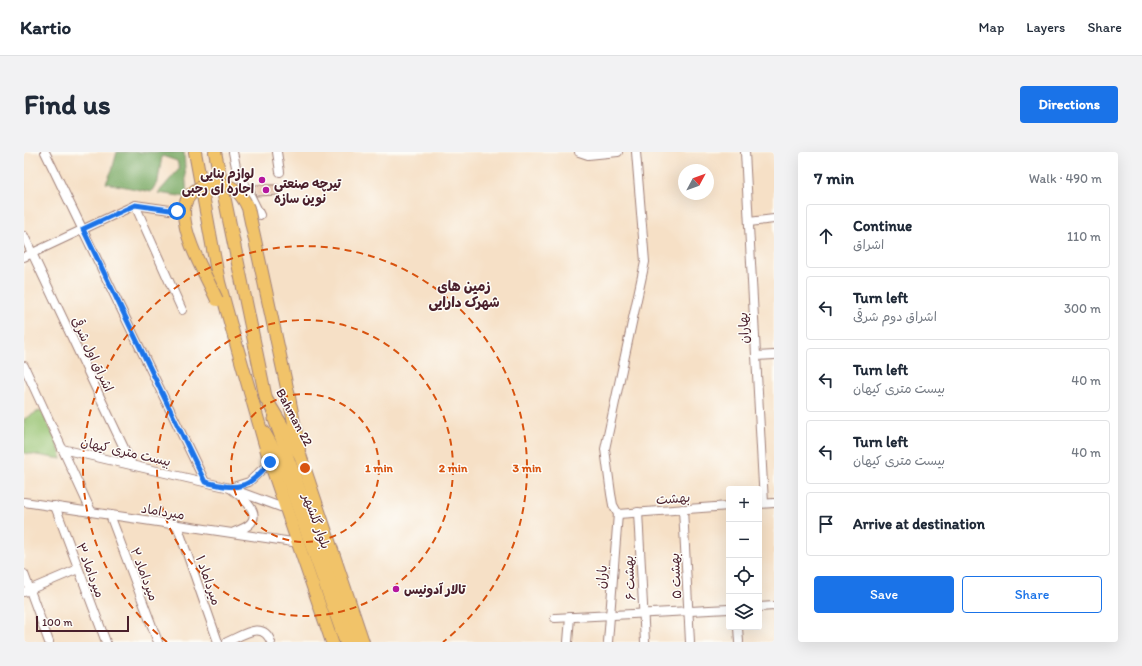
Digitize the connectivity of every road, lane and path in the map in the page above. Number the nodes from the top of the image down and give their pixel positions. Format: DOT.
graph roads {
  1 [pos="45,152"];
  2 [pos="195,152"];
  3 [pos="215,152"];
  4 [pos="233,152"];
  5 [pos="276,152"];
  6 [pos="579,152"];
  7 [pos="617,152"];
  8 [pos="636,152"];
  9 [pos="745,152"];
  10 [pos="280,172"];
  11 [pos="135,205"];
  12 [pos="177,211"];
  13 [pos="260,215"];
  14 [pos="774,219"];
  15 [pos="749,222"];
  16 [pos="83,229"];
  17 [pos="24,236"];
  18 [pos="32,254"];
  19 [pos="24,258"];
  20 [pos="182,310"];
  21 [pos="237,347"];
  22 [pos="774,355"];
  23 [pos="756,356"];
  24 [pos="24,366"];
  25 [pos="266,399"];
  26 [pos="62,449"];
  27 [pos="275,462"];
  28 [pos="302,462"];
  29 [pos="132,465"];
  30 [pos="205,482"];
  31 [pos="760,486"];
  32 [pos="230,488"];
  33 [pos="24,502"];
  34 [pos="774,503"];
  35 [pos="762,504"];
  36 [pos="55,506"];
  37 [pos="726,506"];
  38 [pos="286,509"];
  39 [pos="683,509"];
  40 [pos="91,511"];
  41 [pos="638,512"];
  42 [pos="110,514"];
  43 [pos="618,514"];
  44 [pos="177,525"];
  45 [pos="230,534"];
  46 [pos="299,543"];
  47 [pos="78,569"];
  48 [pos="24,574"];
  49 [pos="27,591"];
  50 [pos="774,606"];
  51 [pos="762,607"];
  52 [pos="726,609"];
  53 [pos="689,611"];
  54 [pos="643,613"];
  55 [pos="610,615"];
  56 [pos="570,617"];
  57 [pos="555,618"];
  58 [pos="738,630"];
  59 [pos="49,642"];
  60 [pos="106,642"];
  61 [pos="158,642"];
  62 [pos="218,642"];
  63 [pos="228,642"];
  64 [pos="271,642"];
  65 [pos="332,642"];
  66 [pos="345,642"];
  67 [pos="356,642"];
  68 [pos="363,642"];
  69 [pos="568,642"];
  70 [pos="608,642"];
  71 [pos="645,642"];
  72 [pos="690,642"];
  73 [pos="739,642"];
  1 -- 16 [label="street"];
  2 -- 21 [label="highway"];
  3 -- 25 [label="highway, Bahman 22"];
  4 -- 13 [label="street"];
  5 -- 10 [label="street"];
  6 -- 7 [label="street"];
  8 -- 43 [label="street"];
  9 -- 15 [label="street, بهاران"];
  11 -- 12 [label="street"];
  11 -- 16 [label="street"];
  11 -- 20 [label="street"];
  14 -- 15 [label="street"];
  15 -- 23 [label="street, بهاران"];
  16 -- 18 [label="street"];
  16 -- 30 [label="street"];
  17 -- 18 [label="street, اشراق اول شرقی"];
  18 -- 19 [label="street"];
  18 -- 29 [label="street, اشراق اول شرقی"];
  21 -- 27 [label="highway"];
  21 -- 28 [label="highway, bridge"];
  22 -- 23 [label="street"];
  23 -- 31 [label="street, بهاران"];
  24 -- 26 [label="street"];
  25 -- 28 [label="highway, Bahman 22"];
  25 -- 67 [label="main road"];
  26 -- 29 [label="street, بیست متری کیهان"];
  26 -- 40 [label="street"];
  27 -- 32 [label="street"];
  27 -- 38 [label="highway"];
  27 -- 66 [label="main road, بلوار گلشهر"];
  28 -- 68 [label="highway, Bahman 22"];
  29 -- 30 [label="street, بیست متری کیهان"];
  30 -- 32 [label="street, بیست متری کیهان"];
  32 -- 38 [label="street, بیست متری کیهان"];
  32 -- 45 [label="street"];
  33 -- 36 [label="street, میرداماد"];
  34 -- 35 [label="street"];
  36 -- 40 [label="street, میرداماد"];
  36 -- 47 [label="street, میرداماد ۳"];
  37 -- 39 [label="street, بهشت"];
  38 -- 46 [label="highway"];
  39 -- 41 [label="street, بهشت"];
  39 -- 53 [label="street, بهشت ۵"];
  40 -- 42 [label="street, میرداماد"];
  41 -- 43 [label="street, بهشت"];
  41 -- 54 [label="street, بهشت ۶"];
  42 -- 44 [label="street, میرداماد"];
  42 -- 61 [label="street, میرداماد ۲"];
  43 -- 55 [label="street, باران"];
  44 -- 45 [label="street, میرداماد"];
  44 -- 62 [label="street, میرداماد ۱"];
  45 -- 46 [label="street, میرداماد"];
  46 -- 65 [label="highway"];
  47 -- 49 [label="street"];
  47 -- 60 [label="street, میرداماد ۳"];
  48 -- 49 [label="street"];
  49 -- 59 [label="street"];
  50 -- 51 [label="street"];
  52 -- 53 [label="street"];
  53 -- 54 [label="street"];
  53 -- 72 [label="street, بهشت ۵"];
  54 -- 55 [label="street"];
  54 -- 71 [label="street, بهشت ۶"];
  55 -- 56 [label="street"];
  55 -- 70 [label="street, باران"];
  56 -- 57 [label="street"];
  56 -- 69 [label="street"];
  58 -- 73 [label="street"];
  63 -- 64 [label="street"];
}
